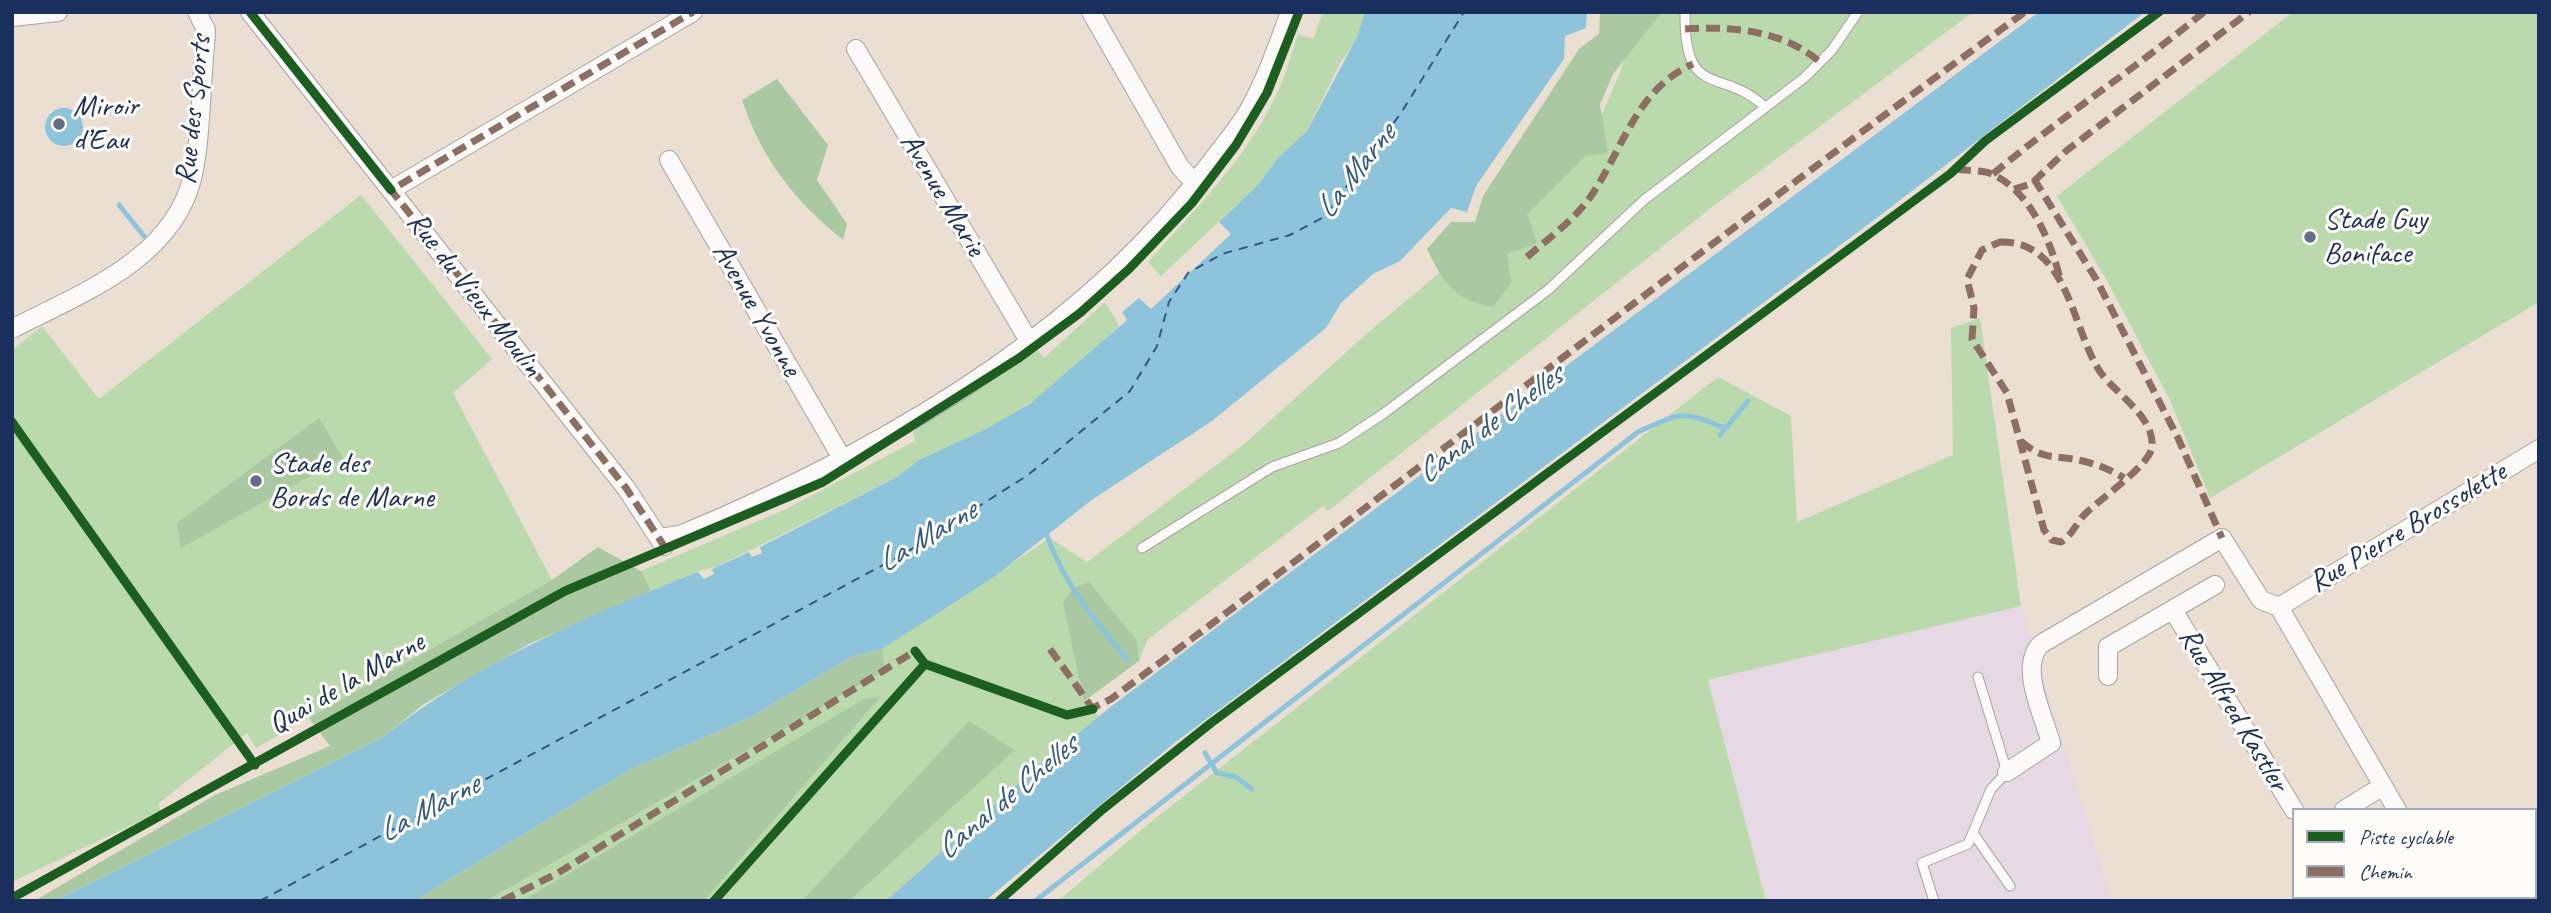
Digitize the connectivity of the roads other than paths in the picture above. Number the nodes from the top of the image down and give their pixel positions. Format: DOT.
graph roads {
  1 [pos="58,12"];
  2 [pos="197,12"];
  3 [pos="250,12"];
  4 [pos="693,12"];
  5 [pos="1091,12"];
  6 [pos="1290,12"];
  7 [pos="1685,12"];
  8 [pos="1858,12"];
  9 [pos="12,17"];
  10 [pos="856,49"];
  11 [pos="1764,106"];
  12 [pos="669,160"];
  13 [pos="1195,183"];
  14 [pos="391,190"];
  15 [pos="12,329"];
  16 [pos="1029,341"];
  17 [pos="2539,449"];
  18 [pos="843,460"];
  19 [pos="1142,548"];
  20 [pos="2215,585"];
  21 [pos="2278,607"];
  22 [pos="2173,610"];
  23 [pos="1978,677"];
  24 [pos="2108,677"];
  25 [pos="2007,772"];
  26 [pos="2383,786"];
  27 [pos="2293,808"];
  28 [pos="2347,808"];
  29 [pos="2396,808"];
  30 [pos="1973,833"];
  31 [pos="2010,886"];
  32 [pos="1934,901"];
  1 -- 9 [label="street"];
  2 -- 15 [label="street, Rue des Sports"];
  3 -- 14 [label="street, Rue du Vieux Moulin"];
  4 -- 14 [label="street"];
  5 -- 13 [label="street"];
  6 -- 13 [label="street"];
  7 -- 11 [label="lane"];
  8 -- 11 [label="lane"];
  10 -- 16 [label="street, Avenue Marie"];
  11 -- 19 [label="lane"];
  12 -- 18 [label="street, Avenue Yvonne"];
  13 -- 16 [label="street"];
  14 -- 18 [label="street, Rue du Vieux Moulin"];
  16 -- 18 [label="street"];
  17 -- 21 [label="street, Rue Pierre Brossolette"];
  20 -- 22 [label="street"];
  21 -- 25 [label="street"];
  21 -- 26 [label="street"];
  22 -- 24 [label="street"];
  22 -- 27 [label="street, Rue Alfred Kastler"];
  23 -- 25 [label="lane"];
  25 -- 30 [label="lane"];
  26 -- 28 [label="street"];
  26 -- 29 [label="street"];
  30 -- 31 [label="lane"];
  30 -- 32 [label="lane"];
}
